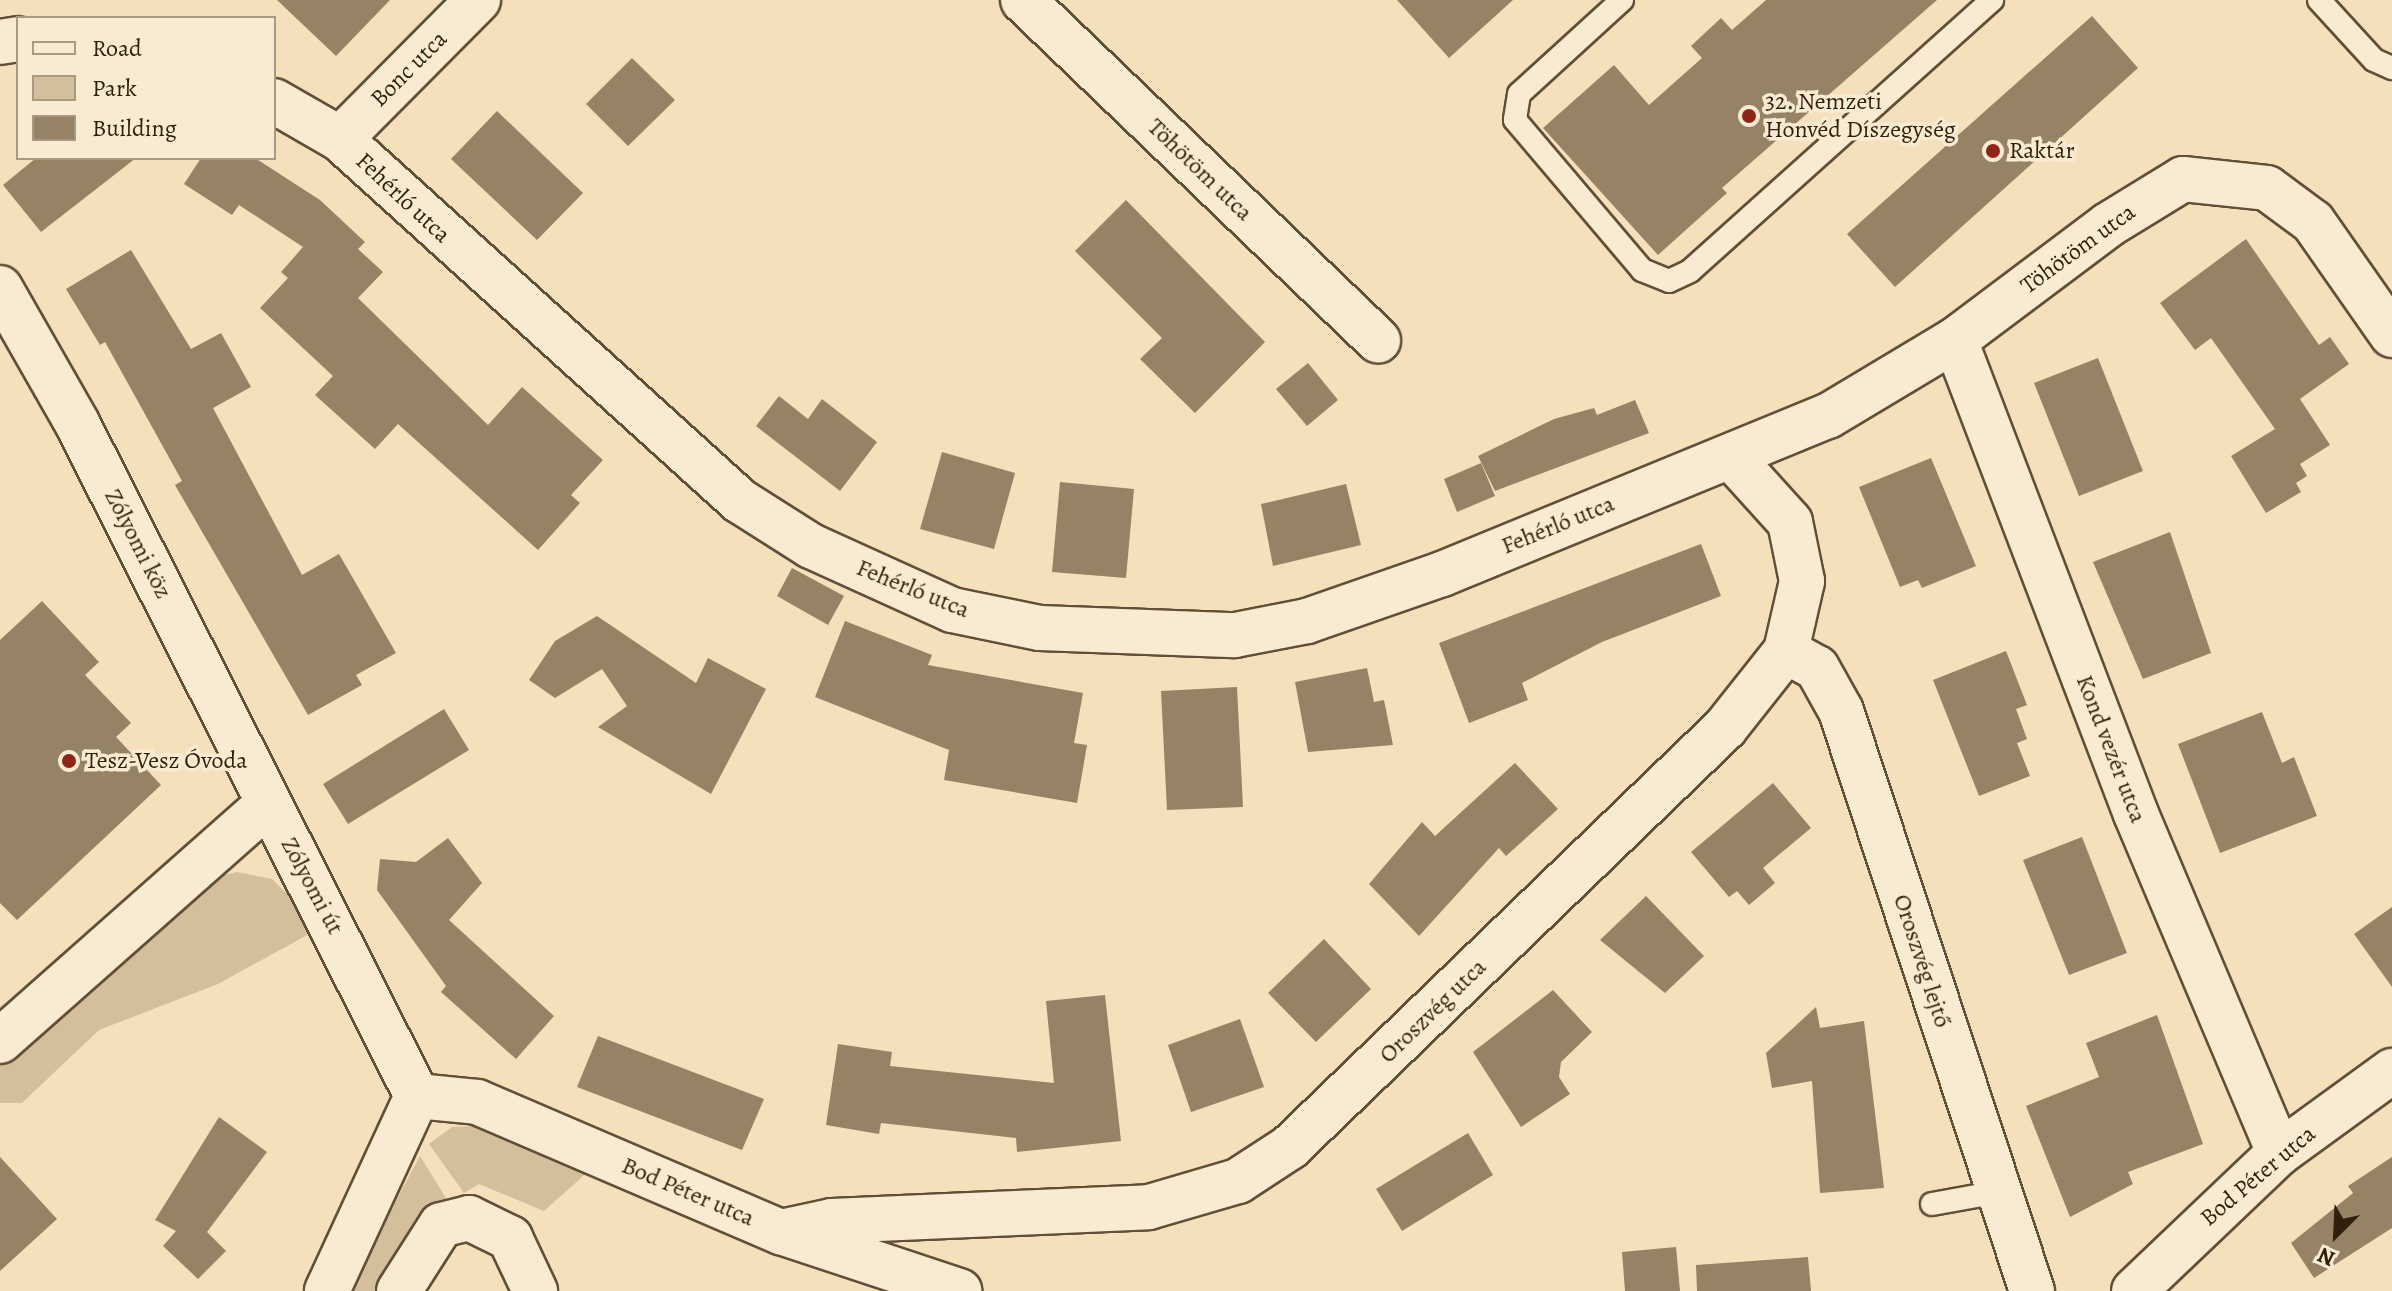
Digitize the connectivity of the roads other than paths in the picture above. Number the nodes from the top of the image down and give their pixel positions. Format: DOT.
graph roads {
  1 [pos="478,0"];
  2 [pos="1023,0"];
  3 [pos="1622,0"];
  4 [pos="1992,0"];
  5 [pos="2319,0"];
  6 [pos="2392,68"];
  7 [pos="276,102"];
  8 [pos="340,139"];
  9 [pos="0,288"];
  10 [pos="2392,335"];
  11 [pos="1378,340"];
  12 [pos="1955,340"];
  13 [pos="1733,459"];
  14 [pos="1786,651"];
  15 [pos="268,804"];
  16 [pos="0,1041"];
  17 [pos="2392,1071"];
  18 [pos="417,1096"];
  19 [pos="2279,1153"];
  20 [pos="1998,1192"];
  21 [pos="1932,1204"];
  22 [pos="781,1232"];
  23 [pos="408,1275"];
  24 [pos="327,1291"];
  25 [pos="535,1291"];
  26 [pos="959,1291"];
  27 [pos="2032,1291"];
  28 [pos="2134,1291"];
  1 -- 8 [label="street, Bonc utca"];
  2 -- 11 [label="street, Töhötöm utca"];
  3 -- 4 [label="lane"];
  5 -- 6 [label="lane"];
  7 -- 8 [label="street, Fehérló utca"];
  8 -- 13 [label="street, Fehérló utca"];
  9 -- 15 [label="street, Zólyomi köz"];
  10 -- 12 [label="street, Töhötöm utca"];
  12 -- 13 [label="street, Töhötöm utca"];
  12 -- 19 [label="street, Kond vezér utca"];
  13 -- 14 [label="street, Oroszvég utca"];
  14 -- 20 [label="street, Oroszvég lejtő"];
  14 -- 22 [label="street, Oroszvég utca"];
  15 -- 16 [label="street"];
  15 -- 18 [label="street, Zólyomi út"];
  17 -- 19 [label="street, Bod Péter utca"];
  18 -- 22 [label="street, Bod Péter utca"];
  18 -- 24 [label="street"];
  19 -- 28 [label="street, Bod Péter utca"];
  20 -- 21 [label="lane"];
  20 -- 27 [label="street, Oroszvég lejtő"];
  22 -- 26 [label="street, Bod Péter utca"];
  23 -- 25 [label="street"];
}
